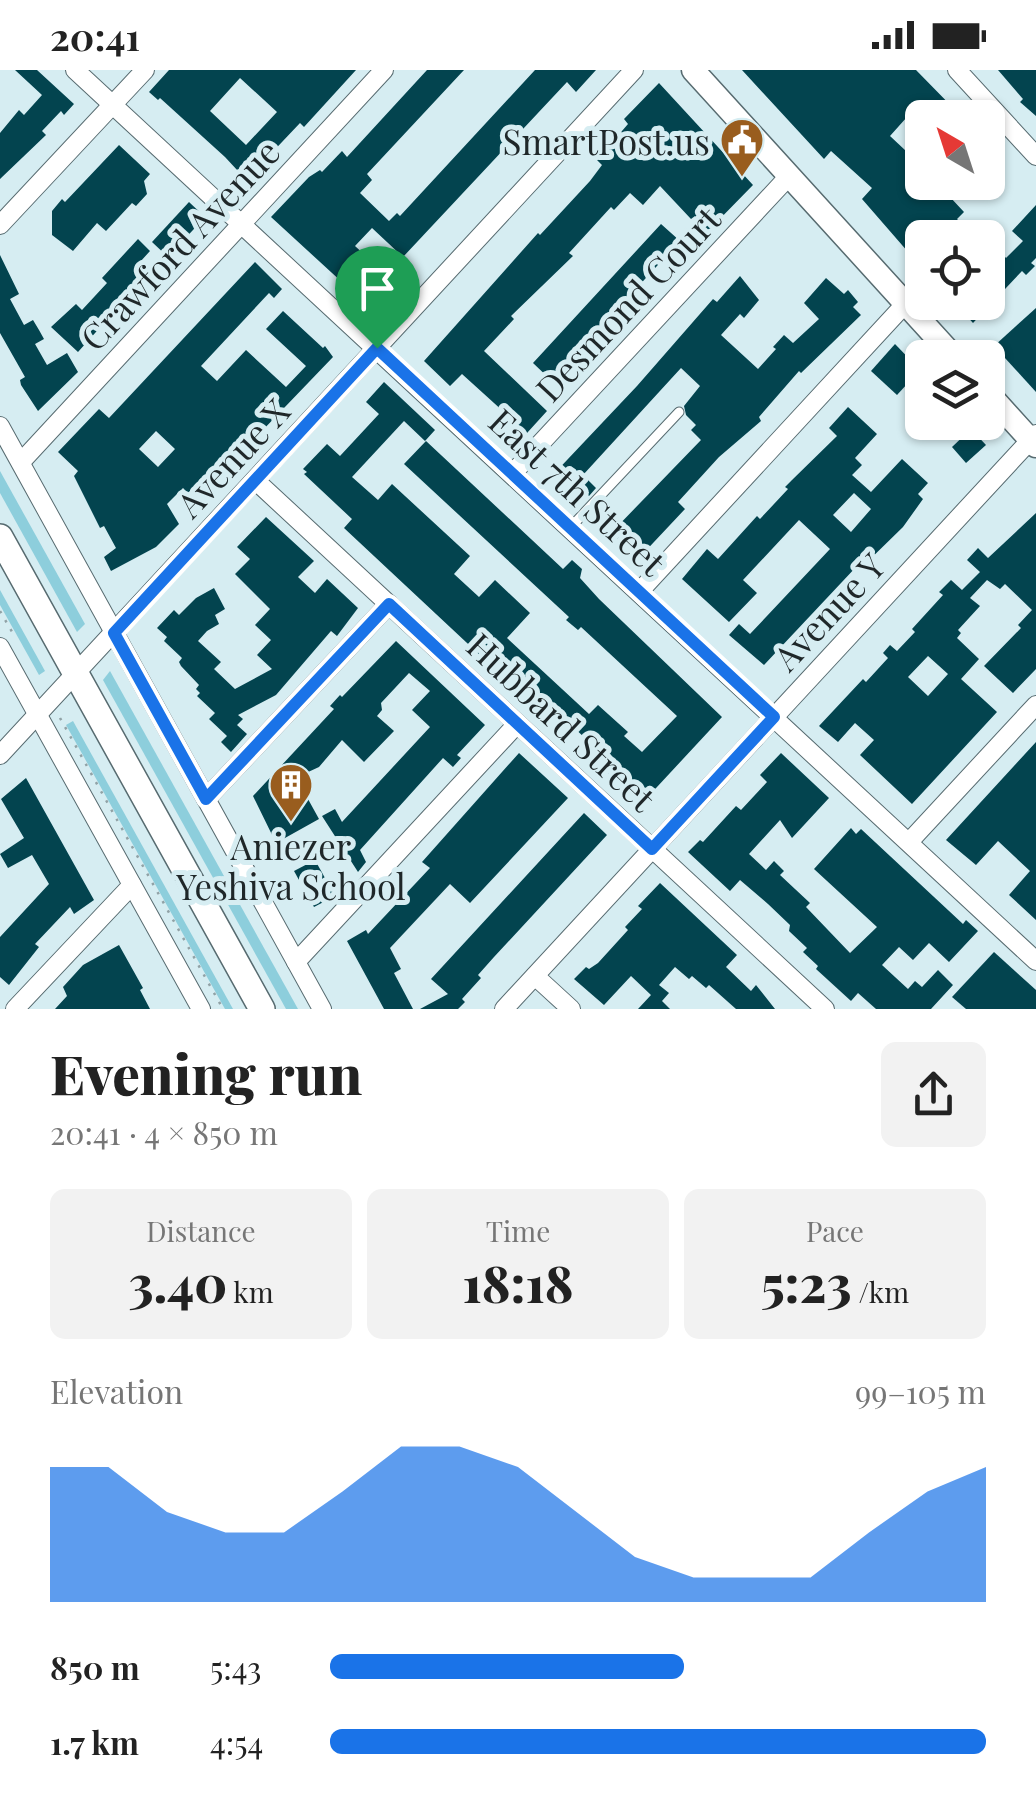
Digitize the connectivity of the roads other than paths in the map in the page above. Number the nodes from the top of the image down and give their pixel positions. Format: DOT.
graph roads {
  1 [pos="75,70"];
  2 [pos="144,70"];
  3 [pos="384,70"];
  4 [pos="634,70"];
  5 [pos="693,70"];
  6 [pos="958,70"];
  7 [pos="112,104"];
  8 [pos="1036,156"];
  9 [pos="790,175"];
  10 [pos="242,224"];
  11 [pos="0,225"];
  12 [pos="905,302"];
  13 [pos="905,304"];
  14 [pos="921,320"];
  15 [pos="939,340"];
  16 [pos="377,348"];
  17 [pos="1005,410"];
  18 [pos="679,412"];
  19 [pos="0,426"];
  20 [pos="1034,440"];
  21 [pos="21,462"];
  22 [pos="512,474"];
  23 [pos="255,480"];
  24 [pos="570,528"];
  25 [pos="0,538"];
  26 [pos="639,592"];
  27 [pos="389,604"];
  28 [pos="114,633"];
  29 [pos="0,647"];
  30 [pos="76,674"];
  31 [pos="1036,704"];
  32 [pos="37,715"];
  33 [pos="774,717"];
  34 [pos="517,724"];
  35 [pos="0,755"];
  36 [pos="206,799"];
  37 [pos="908,842"];
  38 [pos="652,849"];
  39 [pos="132,885"];
  40 [pos="1036,960"];
  41 [pos="296,962"];
  42 [pos="535,976"];
  43 [pos="15,1009"];
  44 [pos="201,1009"];
  45 [pos="262,1009"];
  46 [pos="322,1009"];
  47 [pos="504,1009"];
  48 [pos="571,1009"];
  49 [pos="825,1009"];
  1 -- 7 [label="street, East 7th Street"];
  2 -- 7 [label="street"];
  3 -- 10 [label="street, Crawford Avenue"];
  4 -- 16 [label="street, Avenue X"];
  5 -- 9 [label="main road"];
  6 -- 8 [label="street"];
  7 -- 10 [label="street, East 7th Street"];
  7 -- 11 [label="street"];
  9 -- 12 [label="main road"];
  9 -- 22 [label="street, Desmond Court"];
  10 -- 16 [label="street, East 7th Street"];
  10 -- 21 [label="street, Crawford Avenue"];
  13 -- 26 [label="street"];
  14 -- 15 [label="main road"];
  16 -- 22 [label="street, East 7th Street"];
  16 -- 23 [label="street, Avenue X"];
  17 -- 20 [label="main road"];
  18 -- 24 [label="lane"];
  19 -- 21 [label="street"];
  20 -- 33 [label="street, Avenue Y"];
  21 -- 28 [label="street"];
  22 -- 24 [label="street, East 7th Street"];
  23 -- 27 [label="street, Hubbard Street"];
  23 -- 28 [label="street, Avenue X"];
  24 -- 26 [label="street, East 7th Street"];
  25 -- 30 [label="main road"];
  26 -- 33 [label="street, East 7th Street"];
  27 -- 34 [label="street, Hubbard Street"];
  27 -- 36 [label="street"];
  28 -- 30 [label="street, Avenue X"];
  28 -- 36 [label="street"];
  29 -- 32 [label="street"];
  30 -- 32 [label="street, Avenue X"];
  30 -- 45 [label="main road"];
  31 -- 37 [label="street"];
  32 -- 35 [label="street, Avenue X"];
  32 -- 39 [label="street"];
  33 -- 37 [label="street, East 7th Street"];
  33 -- 38 [label="street, Avenue Y"];
  34 -- 38 [label="street, Hubbard Street"];
  34 -- 41 [label="street"];
  36 -- 41 [label="street"];
  37 -- 40 [label="street, East 7th Street"];
  38 -- 42 [label="street, Avenue Y"];
  38 -- 49 [label="street, Hubbard Street"];
  39 -- 43 [label="street"];
  39 -- 44 [label="street"];
  41 -- 46 [label="street"];
  42 -- 47 [label="street, Avenue Y"];
  42 -- 48 [label="street"];
}
